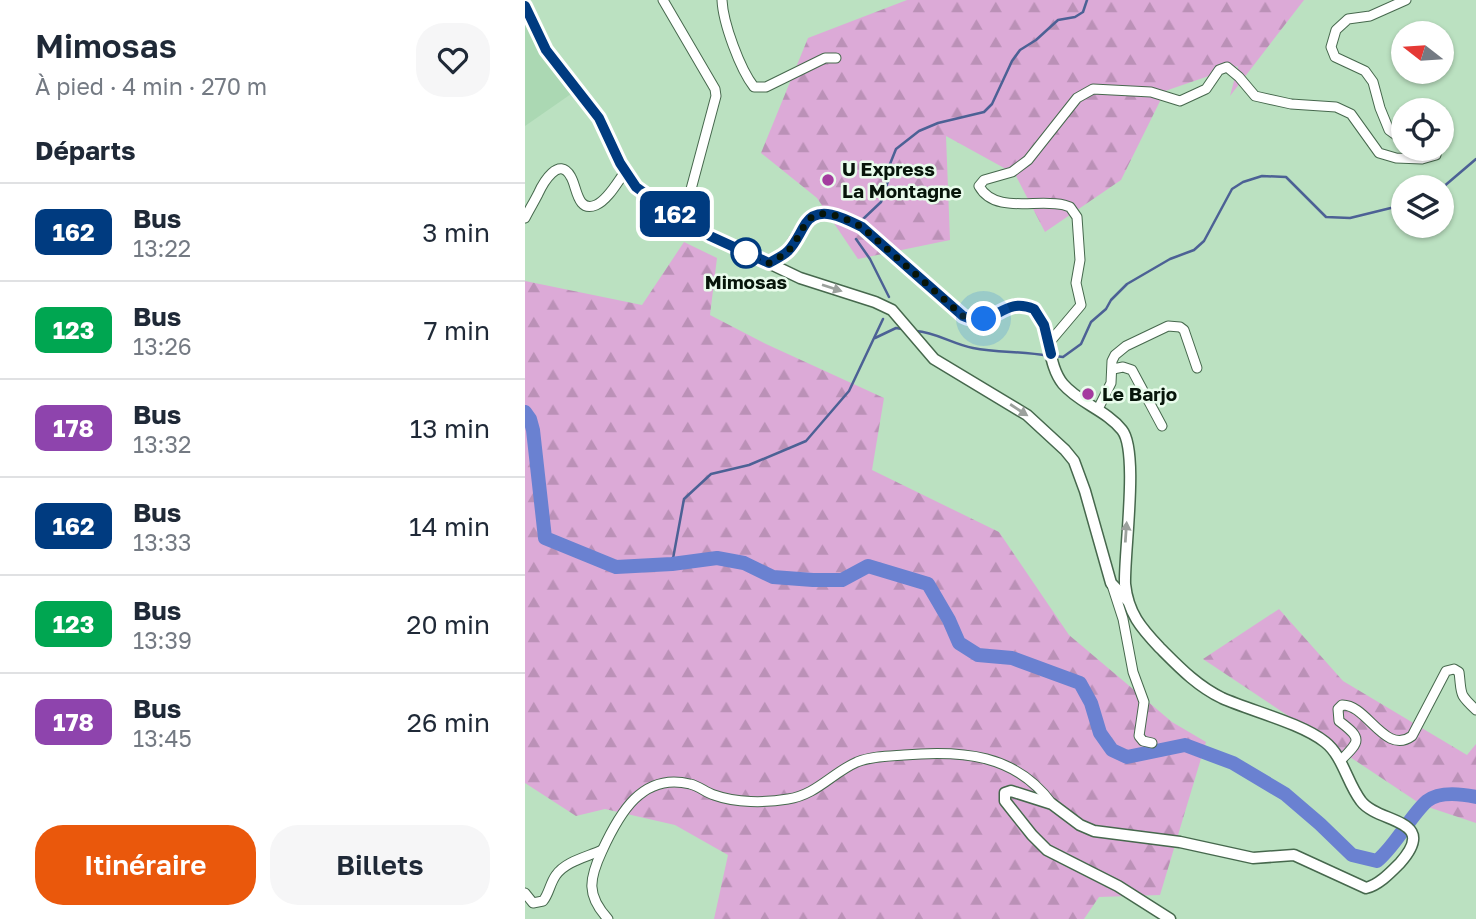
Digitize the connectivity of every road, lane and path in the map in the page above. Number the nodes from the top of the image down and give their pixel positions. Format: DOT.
graph roads {
  1 [pos="663,0"];
  2 [pos="722,0"];
  3 [pos="1406,0"];
  4 [pos="525,6"];
  5 [pos="836,58"];
  6 [pos="1391,131"];
  7 [pos="1391,156"];
  8 [pos="625,172"];
  9 [pos="525,218"];
  10 [pos="683,219"];
  11 [pos="769,263"];
  12 [pos="1051,354"];
  13 [pos="1198,368"];
  14 [pos="1113,369"];
  15 [pos="1098,409"];
  16 [pos="1162,426"];
  17 [pos="1125,573"];
  18 [pos="1111,583"];
  19 [pos="1127,600"];
  20 [pos="1476,710"];
  21 [pos="1151,743"];
  22 [pos="1340,761"];
  23 [pos="1052,804"];
  24 [pos="602,850"];
  25 [pos="525,893"];
  26 [pos="608,919"];
  27 [pos="1170,919"];
  1 -- 10 [label="street"];
  2 -- 5 [label="street"];
  3 -- 6 [label="street"];
  4 -- 8 [label="street"];
  7 -- 12 [label="street"];
  8 -- 9 [label="street"];
  8 -- 10 [label="street"];
  10 -- 11 [label="street"];
  11 -- 12 [label="street"];
  11 -- 18 [label="street, one-way"];
  12 -- 15 [label="street"];
  13 -- 14 [label="street"];
  14 -- 15 [label="street"];
  14 -- 16 [label="street"];
  17 -- 15 [label="street, one-way"];
  17 -- 18 [label="street"];
  17 -- 19 [label="street"];
  18 -- 19 [label="street"];
  18 -- 21 [label="street"];
  19 -- 22 [label="street"];
  20 -- 22 [label="street"];
  22 -- 23 [label="street"];
  23 -- 24 [label="street"];
  23 -- 27 [label="street"];
  24 -- 25 [label="street"];
  24 -- 26 [label="street"];
}
